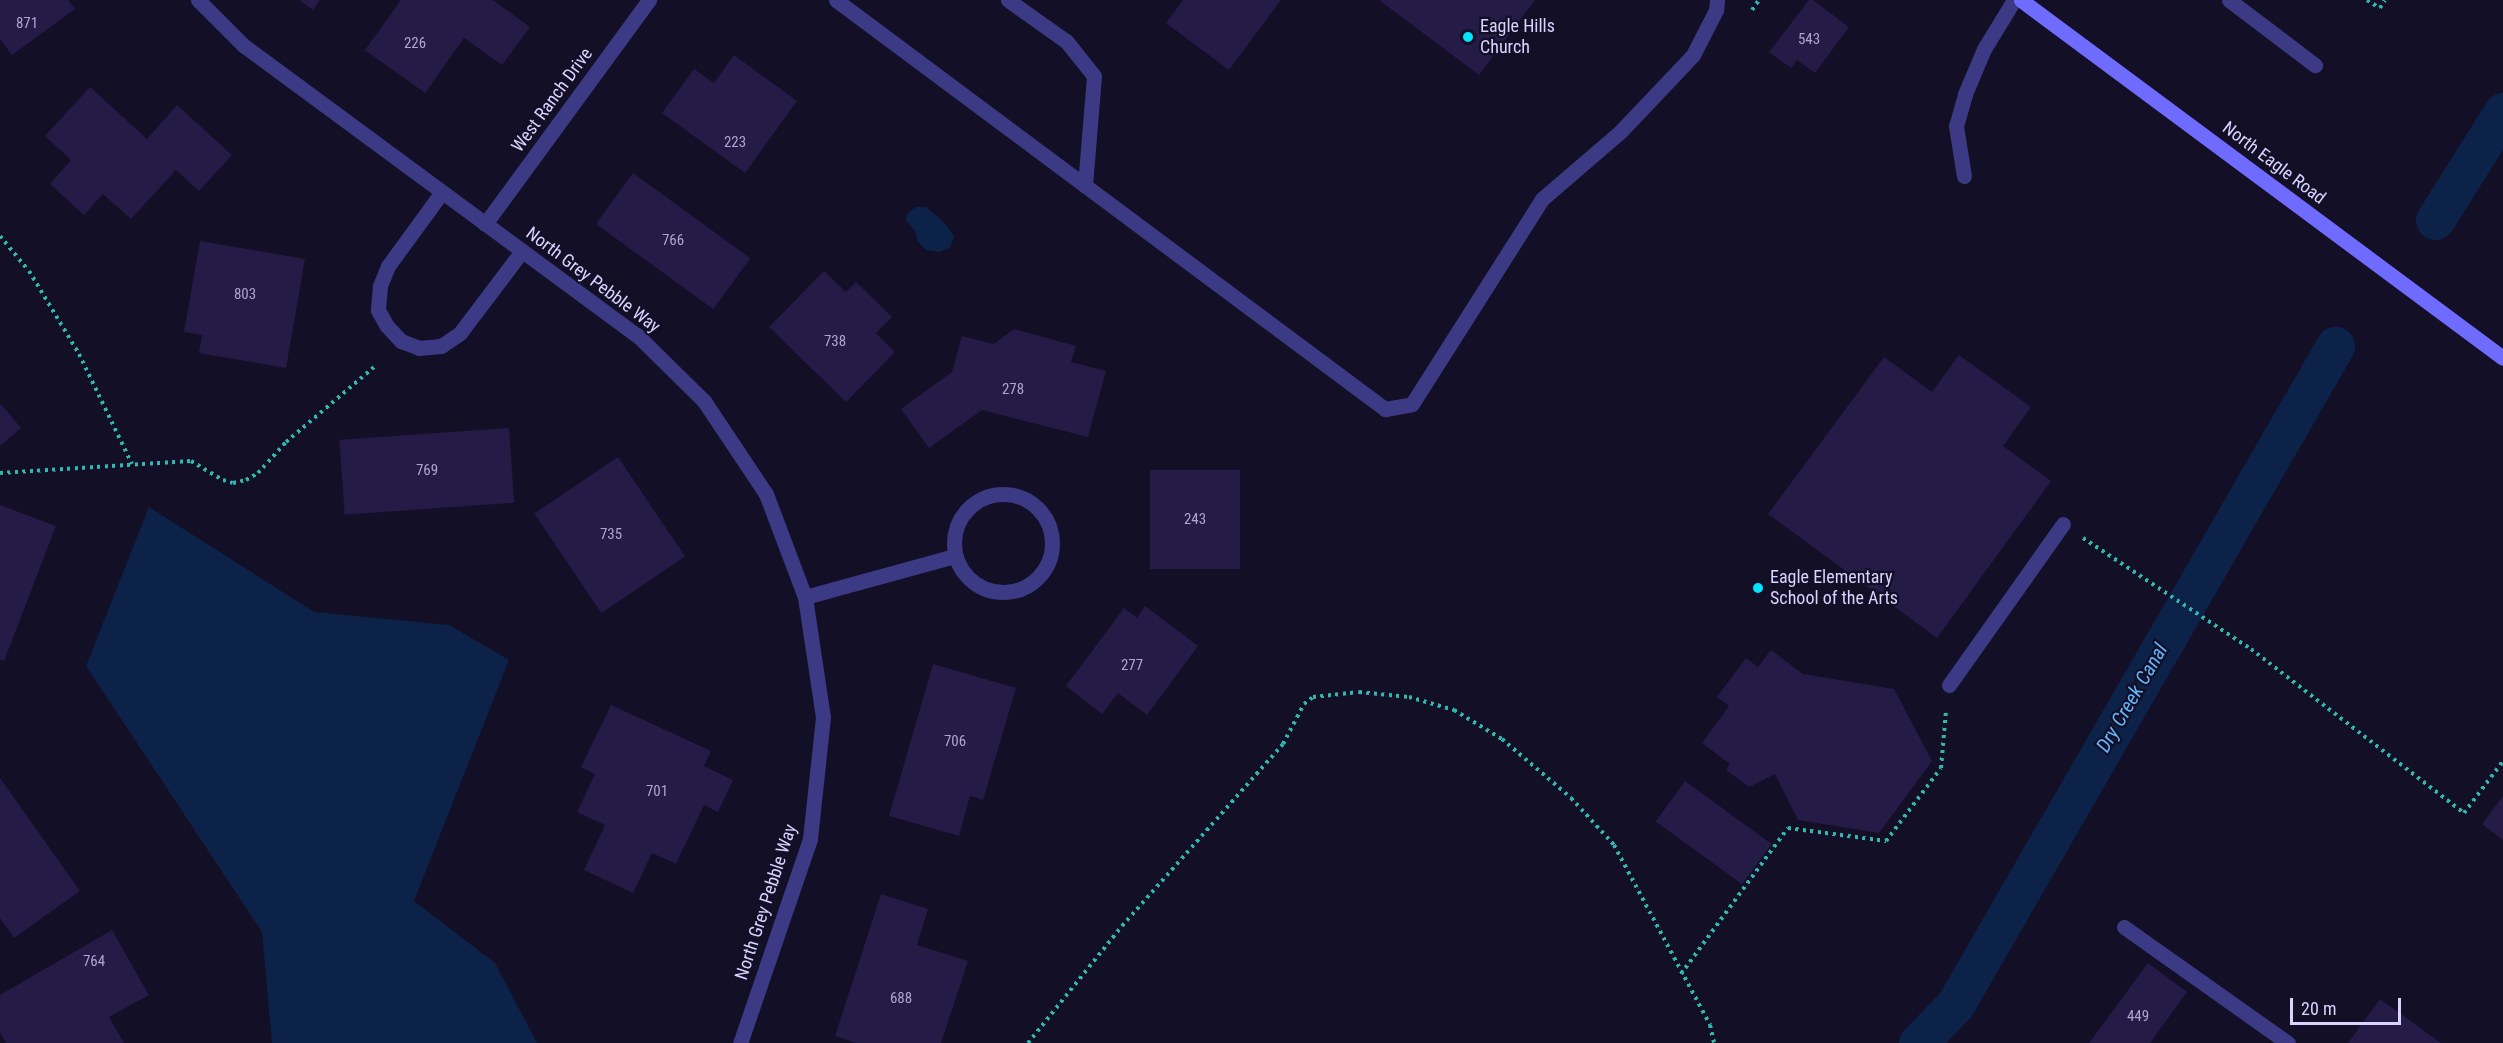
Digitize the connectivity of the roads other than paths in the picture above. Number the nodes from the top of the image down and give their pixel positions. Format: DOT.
graph roads {
  1 [pos="198,0"];
  2 [pos="649,0"];
  3 [pos="836,0"];
  4 [pos="1008,0"];
  5 [pos="1717,0"];
  6 [pos="2014,0"];
  7 [pos="2021,0"];
  8 [pos="2229,0"];
  9 [pos="2315,64"];
  10 [pos="1964,176"];
  11 [pos="1085,186"];
  12 [pos="442,192"];
  13 [pos="485,224"];
  14 [pos="522,251"];
  15 [pos="2503,358"];
  16 [pos="2063,524"];
  17 [pos="955,556"];
  18 [pos="805,597"];
  19 [pos="1949,685"];
  20 [pos="2124,927"];
  21 [pos="740,1043"];
  22 [pos="2288,1043"];
  1 -- 12 [label="street, North Grey Pebble Way"];
  2 -- 13 [label="street, West Ranch Drive"];
  3 -- 11 [label="street"];
  4 -- 11 [label="street"];
  5 -- 11 [label="street"];
  6 -- 10 [label="street"];
  7 -- 15 [label="main road, North Eagle Road"];
  8 -- 9 [label="street"];
  12 -- 13 [label="street, North Grey Pebble Way"];
  12 -- 14 [label="street"];
  13 -- 14 [label="street, North Grey Pebble Way"];
  14 -- 18 [label="street, North Grey Pebble Way"];
  16 -- 19 [label="street"];
  17 -- 17 [label="street"];
  17 -- 18 [label="street"];
  18 -- 21 [label="street, North Grey Pebble Way"];
  20 -- 22 [label="street"];
}
